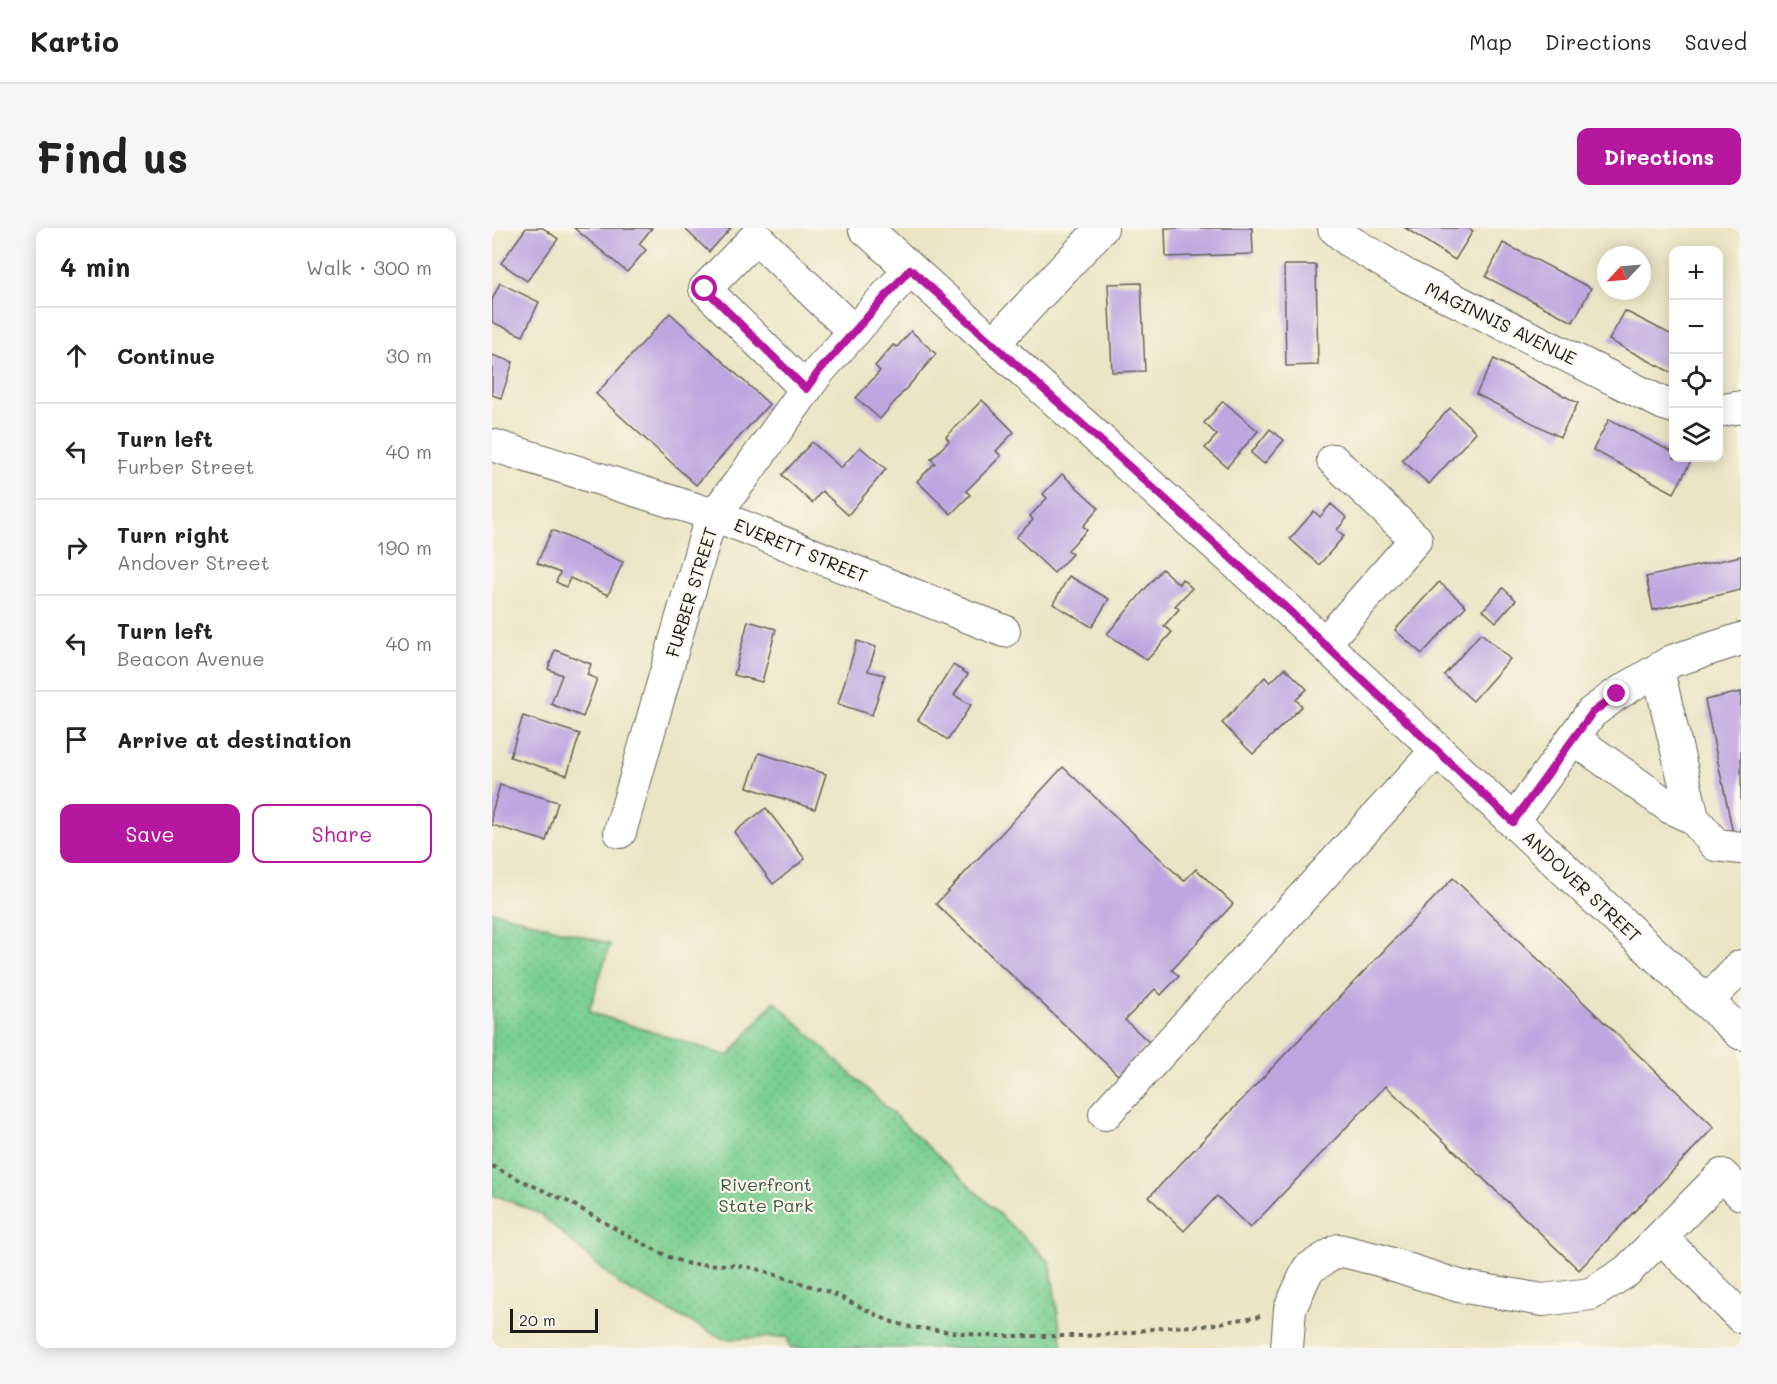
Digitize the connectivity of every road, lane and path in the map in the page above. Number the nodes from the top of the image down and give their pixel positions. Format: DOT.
graph roads {
  1 [pos="865,228"];
  2 [pos="1102,228"];
  3 [pos="1334,228"];
  4 [pos="910,269"];
  5 [pos="854,332"];
  6 [pos="993,344"];
  7 [pos="806,389"];
  8 [pos="1669,405"];
  9 [pos="1741,407"];
  10 [pos="1723,410"];
  11 [pos="492,445"];
  12 [pos="1333,460"];
  13 [pos="714,515"];
  14 [pos="1004,631"];
  15 [pos="1741,639"];
  16 [pos="1324,644"];
  17 [pos="1658,669"];
  18 [pos="1573,738"];
  19 [pos="1437,750"];
  20 [pos="1693,818"];
  21 [pos="1513,822"];
  22 [pos="620,832"];
  23 [pos="1741,848"];
  24 [pos="1741,966"];
  25 [pos="1707,1002"];
  26 [pos="1741,1033"];
  27 [pos="1105,1114"];
  28 [pos="492,1166"];
  29 [pos="1731,1184"];
  30 [pos="1661,1237"];
  31 [pos="1290,1309"];
  32 [pos="1741,1317"];
  33 [pos="1287,1348"];
  1 -- 4 [label="main road, ANDOVER STREET"];
  2 -- 6 [label="street"];
  3 -- 8 [label="street, MAGINNIS AVENUE"];
  4 -- 5 [label="street, FURBER STREET"];
  4 -- 6 [label="main road, ANDOVER STREET"];
  5 -- 7 [label="street, FURBER STREET"];
  5 -- 7 [label="street"];
  6 -- 16 [label="main road, ANDOVER STREET"];
  7 -- 13 [label="street, FURBER STREET"];
  9 -- 10 [label="street"];
  11 -- 13 [label="street, EVERETT STREET"];
  12 -- 16 [label="street"];
  13 -- 14 [label="street, EVERETT STREET"];
  13 -- 22 [label="street, FURBER STREET"];
  15 -- 17 [label="street"];
  16 -- 19 [label="main road, ANDOVER STREET"];
  17 -- 18 [label="street"];
  17 -- 20 [label="street"];
  18 -- 20 [label="street"];
  18 -- 21 [label="street"];
  19 -- 21 [label="main road, ANDOVER STREET"];
  19 -- 27 [label="street"];
  20 -- 23 [label="street"];
  21 -- 25 [label="main road, ANDOVER STREET"];
  24 -- 25 [label="street"];
  25 -- 26 [label="main road, ANDOVER STREET"];
  28 -- 31 [label="path"];
  29 -- 30 [label="street"];
  30 -- 31 [label="street"];
  30 -- 32 [label="street"];
  31 -- 33 [label="street"];
}
